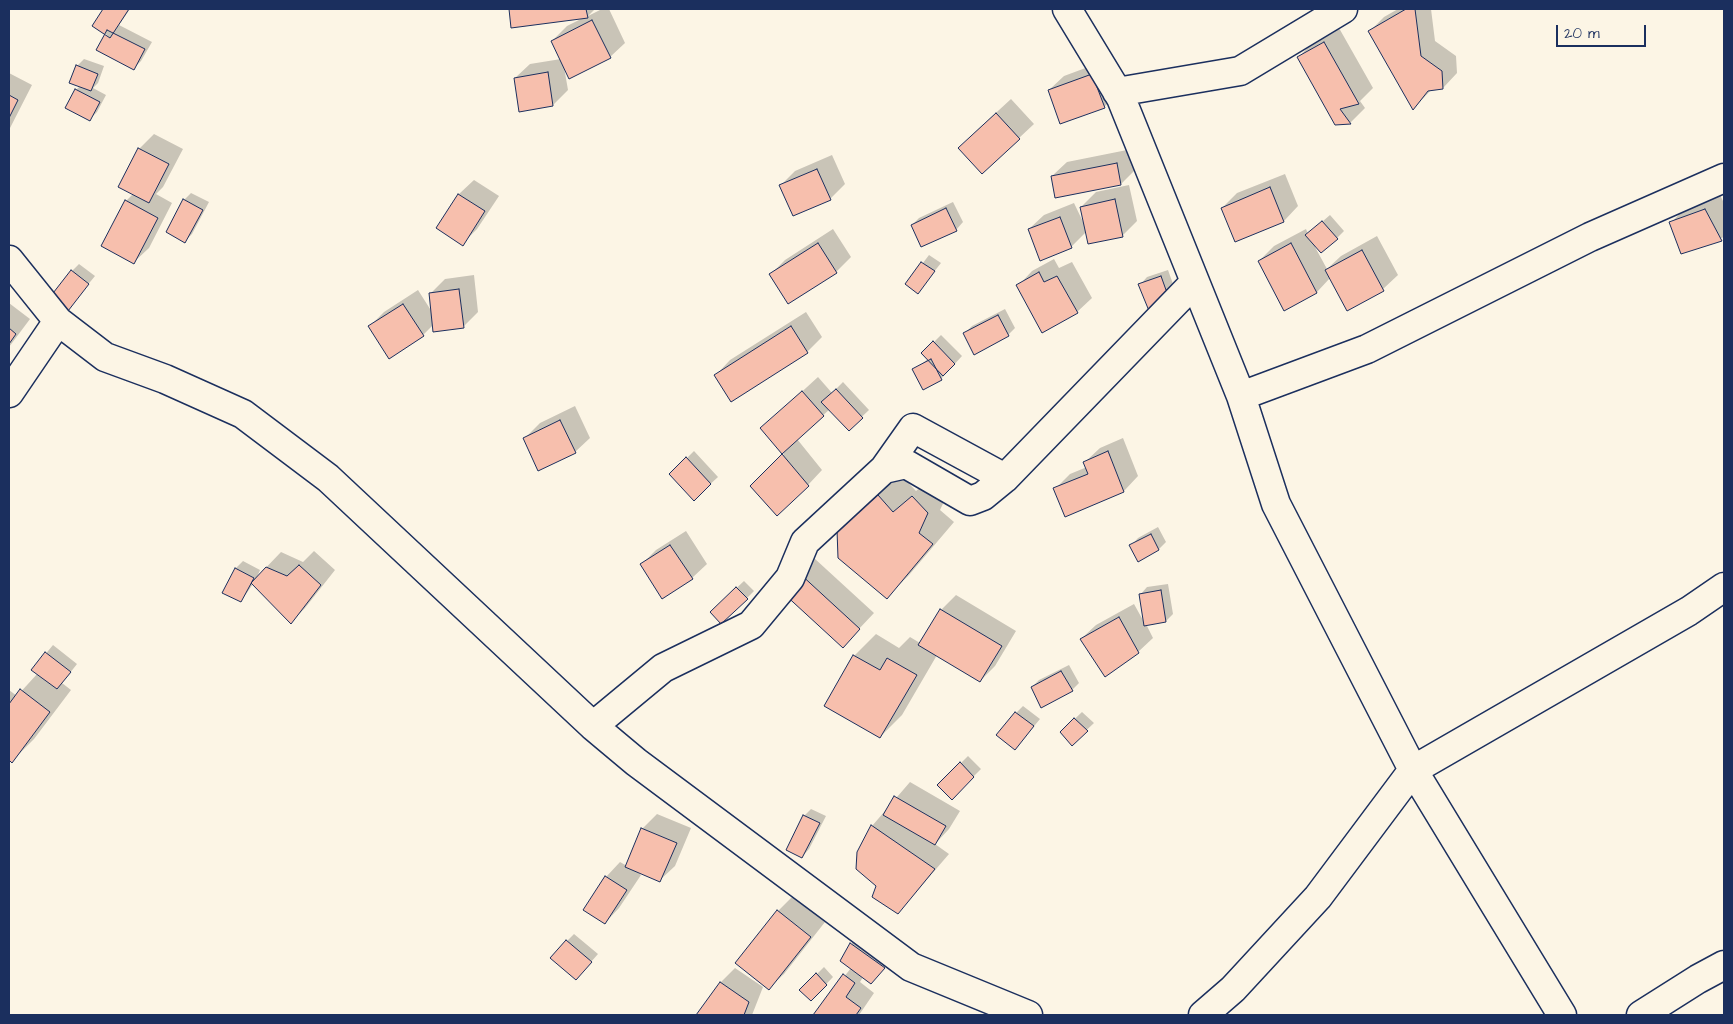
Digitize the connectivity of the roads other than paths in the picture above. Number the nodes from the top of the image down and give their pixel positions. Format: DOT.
graph roads {
  1 [pos="1067,9"];
  2 [pos="1343,9"];
  3 [pos="1117,92"];
  4 [pos="1724,178"];
  5 [pos="9,260"];
  6 [pos="1195,282"];
  7 [pos="58,321"];
  8 [pos="9,393"];
  9 [pos="1241,396"];
  10 [pos="884,470"];
  11 [pos="1005,478"];
  12 [pos="1724,587"];
  13 [pos="593,726"];
  14 [pos="1413,770"];
  15 [pos="1724,965"];
  16 [pos="1028,1015"];
  17 [pos="1202,1015"];
  18 [pos="1562,1015"];
  19 [pos="1641,1015"];
  1 -- 3 [label="street"];
  2 -- 3 [label="street"];
  3 -- 6 [label="street"];
  4 -- 9 [label="street"];
  5 -- 7 [label="street"];
  6 -- 9 [label="street"];
  6 -- 11 [label="street"];
  7 -- 8 [label="street"];
  7 -- 13 [label="street"];
  9 -- 14 [label="street"];
  10 -- 11 [label="street"];
  10 -- 11 [label="street"];
  10 -- 13 [label="street"];
  12 -- 14 [label="street"];
  13 -- 16 [label="street"];
  14 -- 17 [label="street"];
  14 -- 18 [label="street"];
  15 -- 19 [label="street"];
}
